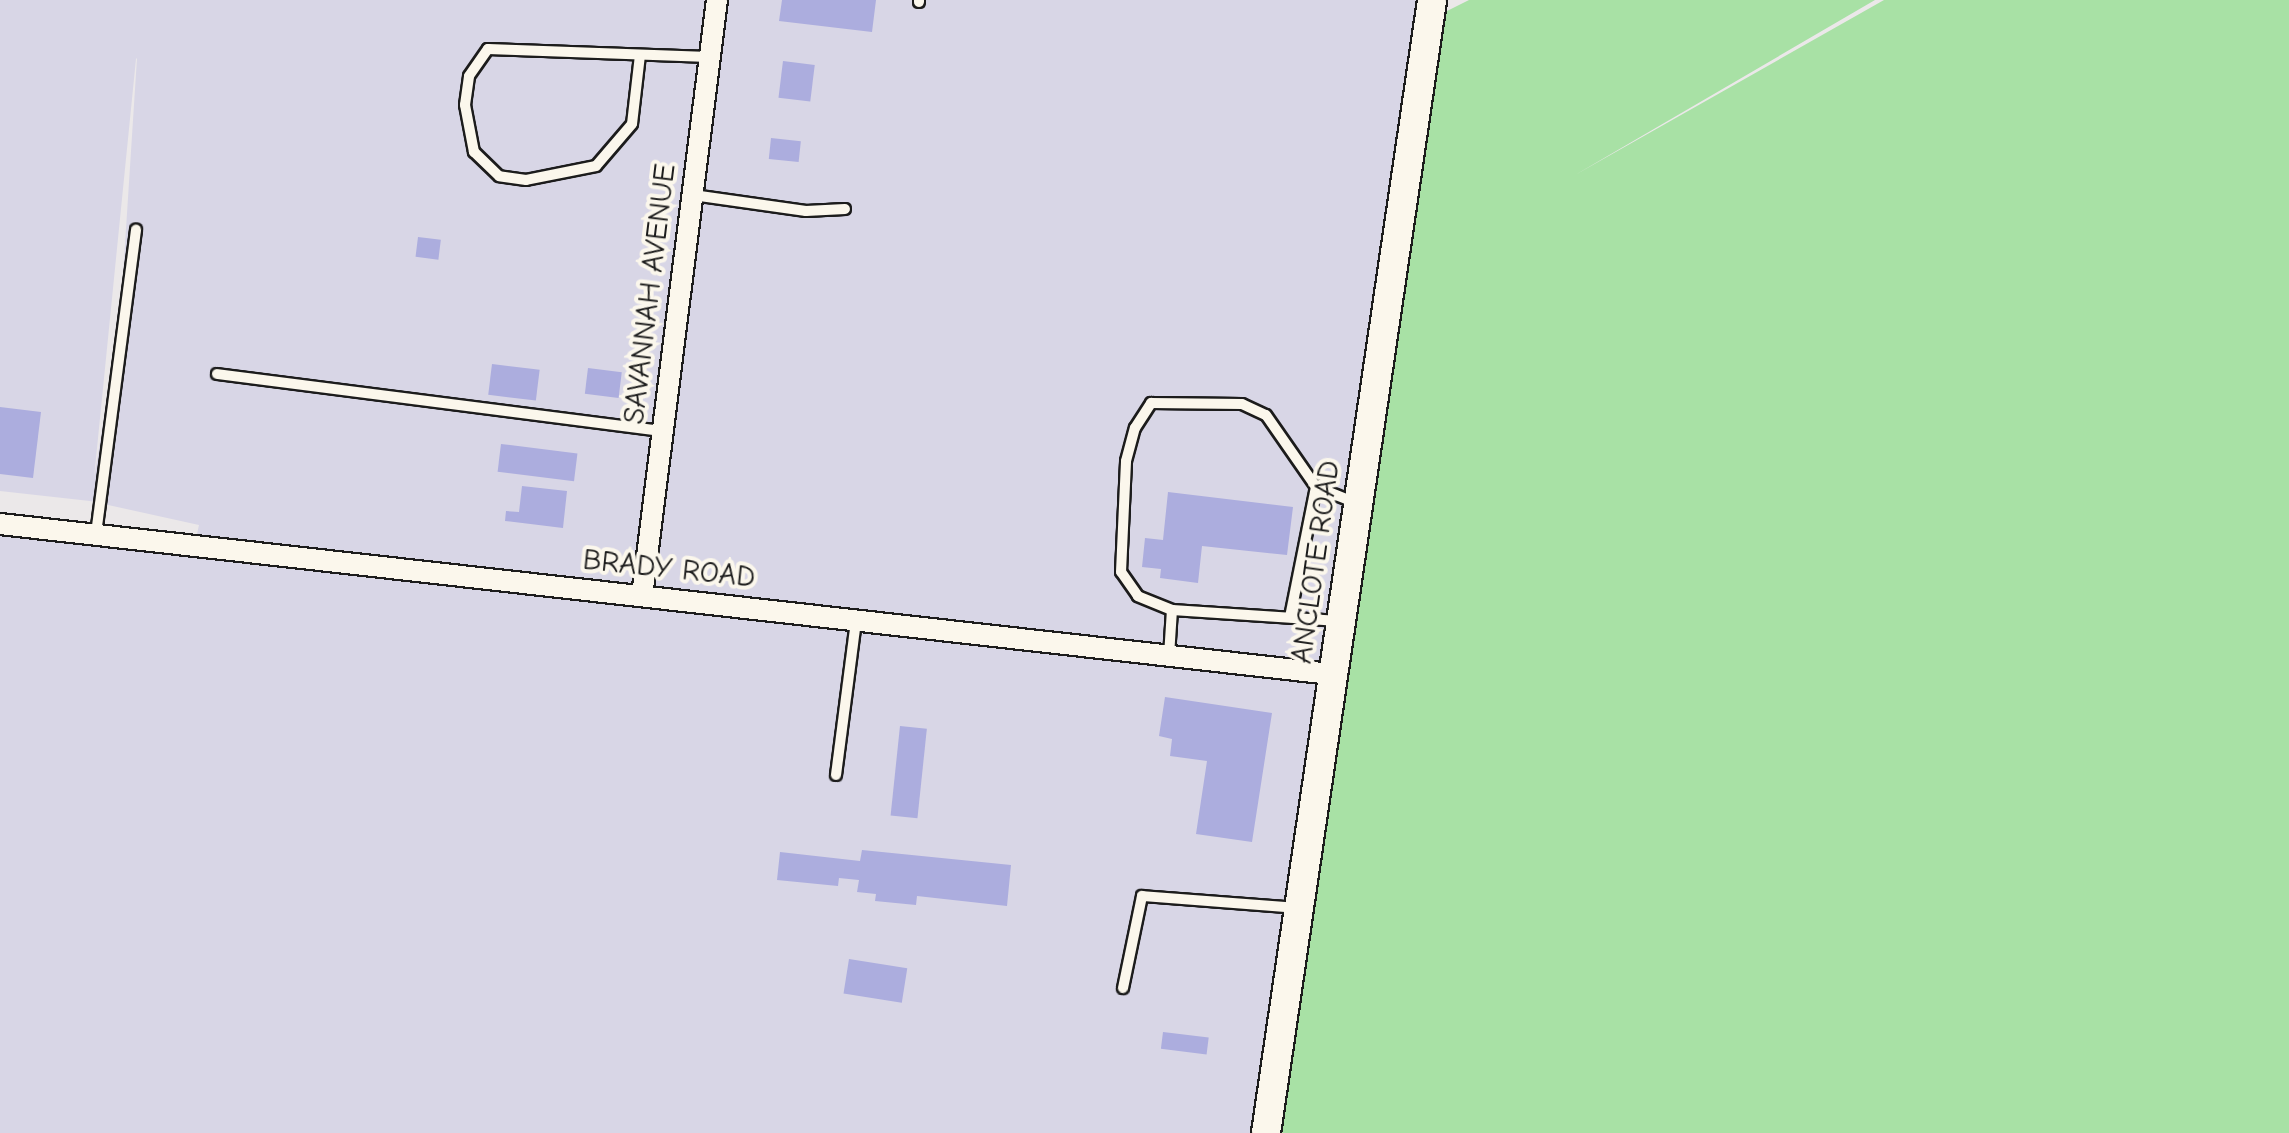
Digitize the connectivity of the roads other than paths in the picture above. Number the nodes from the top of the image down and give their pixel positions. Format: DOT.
graph roads {
  1 [pos="717,0"];
  2 [pos="1432,0"];
  3 [pos="640,55"];
  4 [pos="710,56"];
  5 [pos="692,195"];
  6 [pos="845,209"];
  7 [pos="136,230"];
  8 [pos="217,374"];
  9 [pos="663,432"];
  10 [pos="1316,486"];
  11 [pos="1357,503"];
  12 [pos="0,524"];
  13 [pos="96,534"];
  14 [pos="642,596"];
  15 [pos="1172,610"];
  16 [pos="1290,618"];
  17 [pos="856,620"];
  18 [pos="1340,621"];
  19 [pos="1169,656"];
  20 [pos="1332,674"];
  21 [pos="836,775"];
  22 [pos="1298,908"];
  23 [pos="1123,988"];
  24 [pos="1266,1133"];
  1 -- 4 [label="street, SAVANNAH AVENUE"];
  2 -- 11 [label="street, ANCLOTE ROAD"];
  3 -- 3 [label="lane"];
  3 -- 4 [label="lane"];
  4 -- 5 [label="street, SAVANNAH AVENUE"];
  5 -- 6 [label="lane"];
  5 -- 9 [label="street, SAVANNAH AVENUE"];
  7 -- 13 [label="lane"];
  8 -- 9 [label="lane"];
  9 -- 14 [label="street, SAVANNAH AVENUE"];
  10 -- 11 [label="lane"];
  10 -- 15 [label="lane"];
  10 -- 16 [label="lane"];
  11 -- 18 [label="street, ANCLOTE ROAD"];
  12 -- 13 [label="street, BRADY ROAD"];
  13 -- 14 [label="street, BRADY ROAD"];
  14 -- 17 [label="street, BRADY ROAD"];
  15 -- 16 [label="lane"];
  15 -- 19 [label="lane"];
  16 -- 18 [label="lane"];
  17 -- 19 [label="street, BRADY ROAD"];
  17 -- 21 [label="lane"];
  18 -- 20 [label="street, ANCLOTE ROAD"];
  19 -- 20 [label="street, BRADY ROAD"];
  20 -- 22 [label="street, ANCLOTE ROAD"];
  22 -- 23 [label="lane"];
  22 -- 24 [label="street, ANCLOTE ROAD"];
}
